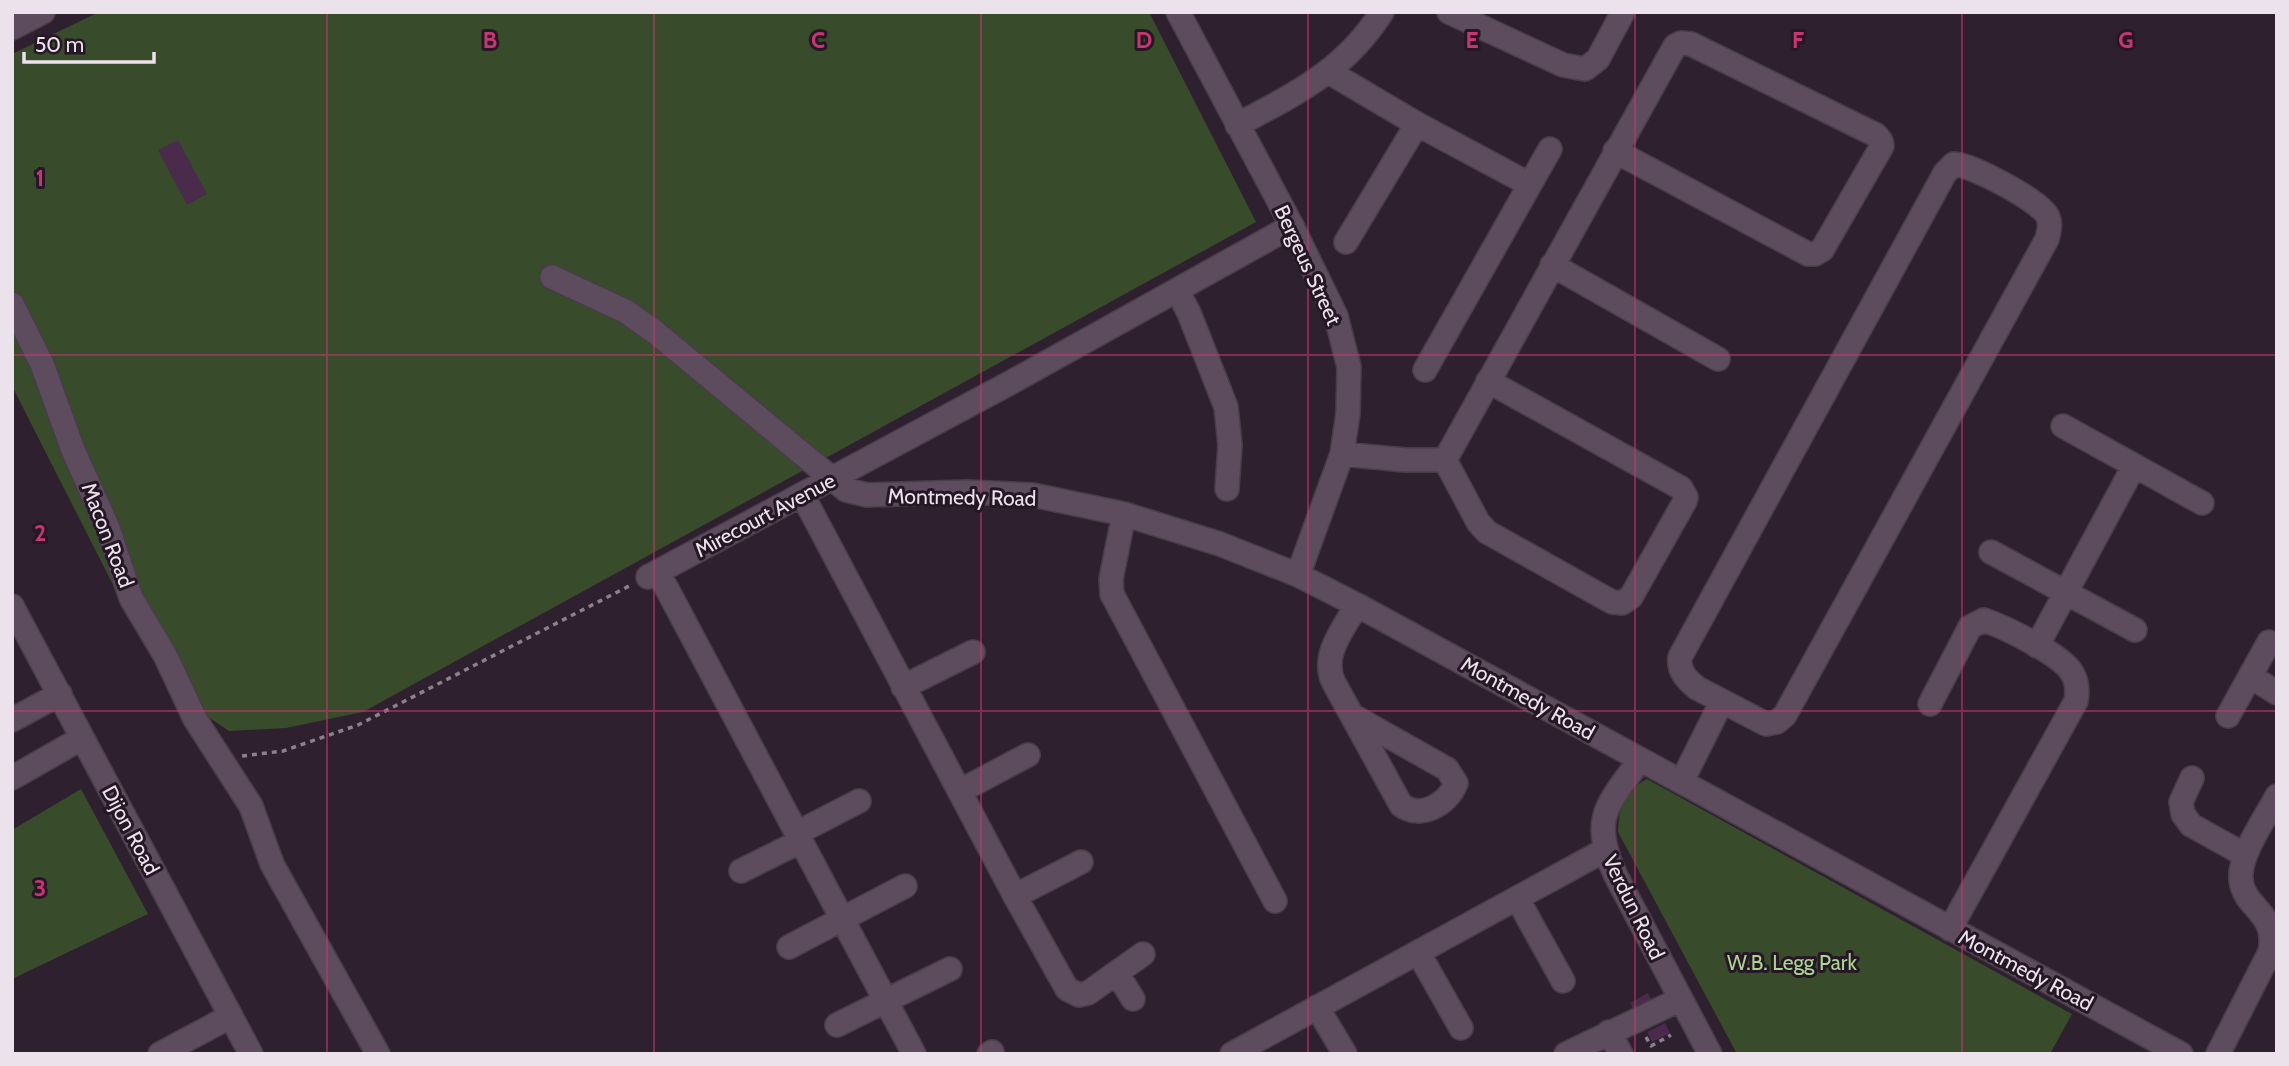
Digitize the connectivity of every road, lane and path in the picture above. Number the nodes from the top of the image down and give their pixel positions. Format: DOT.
graph roads {
  1 [pos="43,12"];
  2 [pos="1178,12"];
  3 [pos="1382,12"];
  4 [pos="1623,12"];
  5 [pos="1464,15"];
  6 [pos="12,28"];
  7 [pos="1329,72"];
  8 [pos="1417,124"];
  9 [pos="1237,125"];
  10 [pos="1550,149"];
  11 [pos="1615,151"];
  12 [pos="1529,184"];
  13 [pos="1292,226"];
  14 [pos="1346,242"];
  15 [pos="1552,265"];
  16 [pos="552,277"];
  17 [pos="1177,290"];
  18 [pos="12,304"];
  19 [pos="1718,359"];
  20 [pos="1425,370"];
  21 [pos="1488,381"];
  22 [pos="2063,426"];
  23 [pos="1342,454"];
  24 [pos="1445,460"];
  25 [pos="2134,466"];
  26 [pos="832,480"];
  27 [pos="1227,489"];
  28 [pos="803,496"];
  29 [pos="2202,503"];
  30 [pos="1124,514"];
  31 [pos="1991,552"];
  32 [pos="653,575"];
  33 [pos="1298,575"];
  34 [pos="2065,592"];
  35 [pos="1357,604"];
  36 [pos="12,606"];
  37 [pos="2135,630"];
  38 [pos="2269,642"];
  39 [pos="2036,646"];
  40 [pos="973,652"];
  41 [pos="2250,676"];
  42 [pos="903,687"];
  43 [pos="2277,693"];
  44 [pos="60,694"];
  45 [pos="1722,701"];
  46 [pos="1930,705"];
  47 [pos="1353,716"];
  48 [pos="2228,716"];
  49 [pos="12,720"];
  50 [pos="82,738"];
  51 [pos="1028,755"];
  52 [pos="220,758"];
  53 [pos="1640,760"];
  54 [pos="12,778"];
  55 [pos="2192,778"];
  56 [pos="1682,781"];
  57 [pos="960,791"];
  58 [pos="2277,796"];
  59 [pos="859,801"];
  60 [pos="799,837"];
  61 [pos="1605,850"];
  62 [pos="2245,855"];
  63 [pos="1081,862"];
  64 [pos="741,871"];
  65 [pos="905,886"];
  66 [pos="1014,897"];
  67 [pos="1517,898"];
  68 [pos="1275,901"];
  69 [pos="842,919"];
  70 [pos="1950,929"];
  71 [pos="789,947"];
  72 [pos="1418,952"];
  73 [pos="1143,954"];
  74 [pos="950,969"];
  75 [pos="1117,973"];
  76 [pos="1563,981"];
  77 [pos="1132,999"];
  78 [pos="886,1001"];
  79 [pos="1683,1003"];
  80 [pos="1317,1007"];
  81 [pos="230,1016"];
  82 [pos="837,1025"];
  83 [pos="1461,1028"];
  84 [pos="1641,1030"];
  85 [pos="1671,1035"];
  86 [pos="1615,1043"];
  87 [pos="160,1054"];
  88 [pos="251,1054"];
  89 [pos="377,1054"];
  90 [pos="914,1054"];
  91 [pos="1232,1054"];
  92 [pos="1345,1054"];
  93 [pos="1566,1054"];
  94 [pos="1592,1054"];
  95 [pos="1710,1054"];
  96 [pos="2181,1054"];
  97 [pos="2218,1054"];
  1 -- 6 [label="street"];
  2 -- 9 [label="street, Bergeus Street"];
  3 -- 7 [label="street"];
  4 -- 5 [label="street"];
  7 -- 8 [label="street"];
  7 -- 9 [label="street"];
  8 -- 12 [label="street"];
  8 -- 14 [label="street"];
  9 -- 13 [label="street, Bergeus Street"];
  10 -- 12 [label="street"];
  11 -- 11 [label="street"];
  11 -- 15 [label="street"];
  12 -- 20 [label="street"];
  13 -- 17 [label="street, Mirecourt Avenue"];
  13 -- 23 [label="street, Bergeus Street"];
  15 -- 19 [label="street"];
  15 -- 21 [label="street"];
  16 -- 26 [label="street, Montmedy Road"];
  17 -- 26 [label="street, Mirecourt Avenue"];
  17 -- 27 [label="street"];
  18 -- 52 [label="street, Macon Road"];
  21 -- 24 [label="street"];
  21 -- 24 [label="street"];
  22 -- 25 [label="street"];
  23 -- 24 [label="street"];
  23 -- 33 [label="street, Bergeus Street"];
  25 -- 29 [label="street"];
  25 -- 34 [label="street"];
  26 -- 28 [label="street, Mirecourt Avenue"];
  26 -- 30 [label="street, Montmedy Road"];
  28 -- 32 [label="street, Mirecourt Avenue"];
  28 -- 42 [label="street"];
  30 -- 33 [label="street, Montmedy Road"];
  30 -- 68 [label="street"];
  31 -- 34 [label="street"];
  32 -- 52 [label="path"];
  32 -- 60 [label="street"];
  33 -- 35 [label="street, Montmedy Road"];
  34 -- 37 [label="street"];
  34 -- 39 [label="street"];
  35 -- 47 [label="street"];
  35 -- 53 [label="street, Montmedy Road"];
  36 -- 44 [label="street, Dijon Road"];
  38 -- 41 [label="street"];
  39 -- 46 [label="street"];
  39 -- 70 [label="street"];
  40 -- 42 [label="street"];
  41 -- 43 [label="street"];
  41 -- 48 [label="street"];
  42 -- 57 [label="street"];
  44 -- 49 [label="street"];
  44 -- 50 [label="street, Dijon Road"];
  45 -- 45 [label="street"];
  45 -- 56 [label="street"];
  47 -- 47 [label="street"];
  50 -- 54 [label="street"];
  50 -- 81 [label="street, Dijon Road"];
  51 -- 57 [label="street"];
  52 -- 89 [label="street, Macon Road"];
  53 -- 56 [label="street, Montmedy Road"];
  53 -- 61 [label="street, Verdun Road"];
  55 -- 62 [label="street"];
  56 -- 70 [label="street, Montmedy Road"];
  57 -- 66 [label="street"];
  58 -- 62 [label="street"];
  59 -- 60 [label="street"];
  60 -- 64 [label="street"];
  60 -- 69 [label="street"];
  61 -- 67 [label="street"];
  61 -- 79 [label="street, Verdun Road"];
  62 -- 97 [label="street"];
  63 -- 66 [label="street"];
  65 -- 69 [label="street"];
  66 -- 75 [label="street"];
  67 -- 72 [label="street"];
  67 -- 76 [label="street"];
  69 -- 71 [label="street"];
  69 -- 78 [label="street"];
  70 -- 96 [label="street, Montmedy Road"];
  72 -- 80 [label="street"];
  72 -- 83 [label="street"];
  73 -- 75 [label="street"];
  74 -- 78 [label="street"];
  75 -- 77 [label="street"];
  78 -- 82 [label="street"];
  78 -- 90 [label="street"];
  79 -- 84 [label="street"];
  79 -- 86 [label="street"];
  79 -- 95 [label="street, Verdun Road"];
  80 -- 91 [label="street"];
  80 -- 92 [label="street"];
  81 -- 87 [label="street"];
  81 -- 88 [label="street, Dijon Road"];
  84 -- 85 [label="path"];
  84 -- 86 [label="street"];
  86 -- 93 [label="street"];
  86 -- 94 [label="street"];
}
